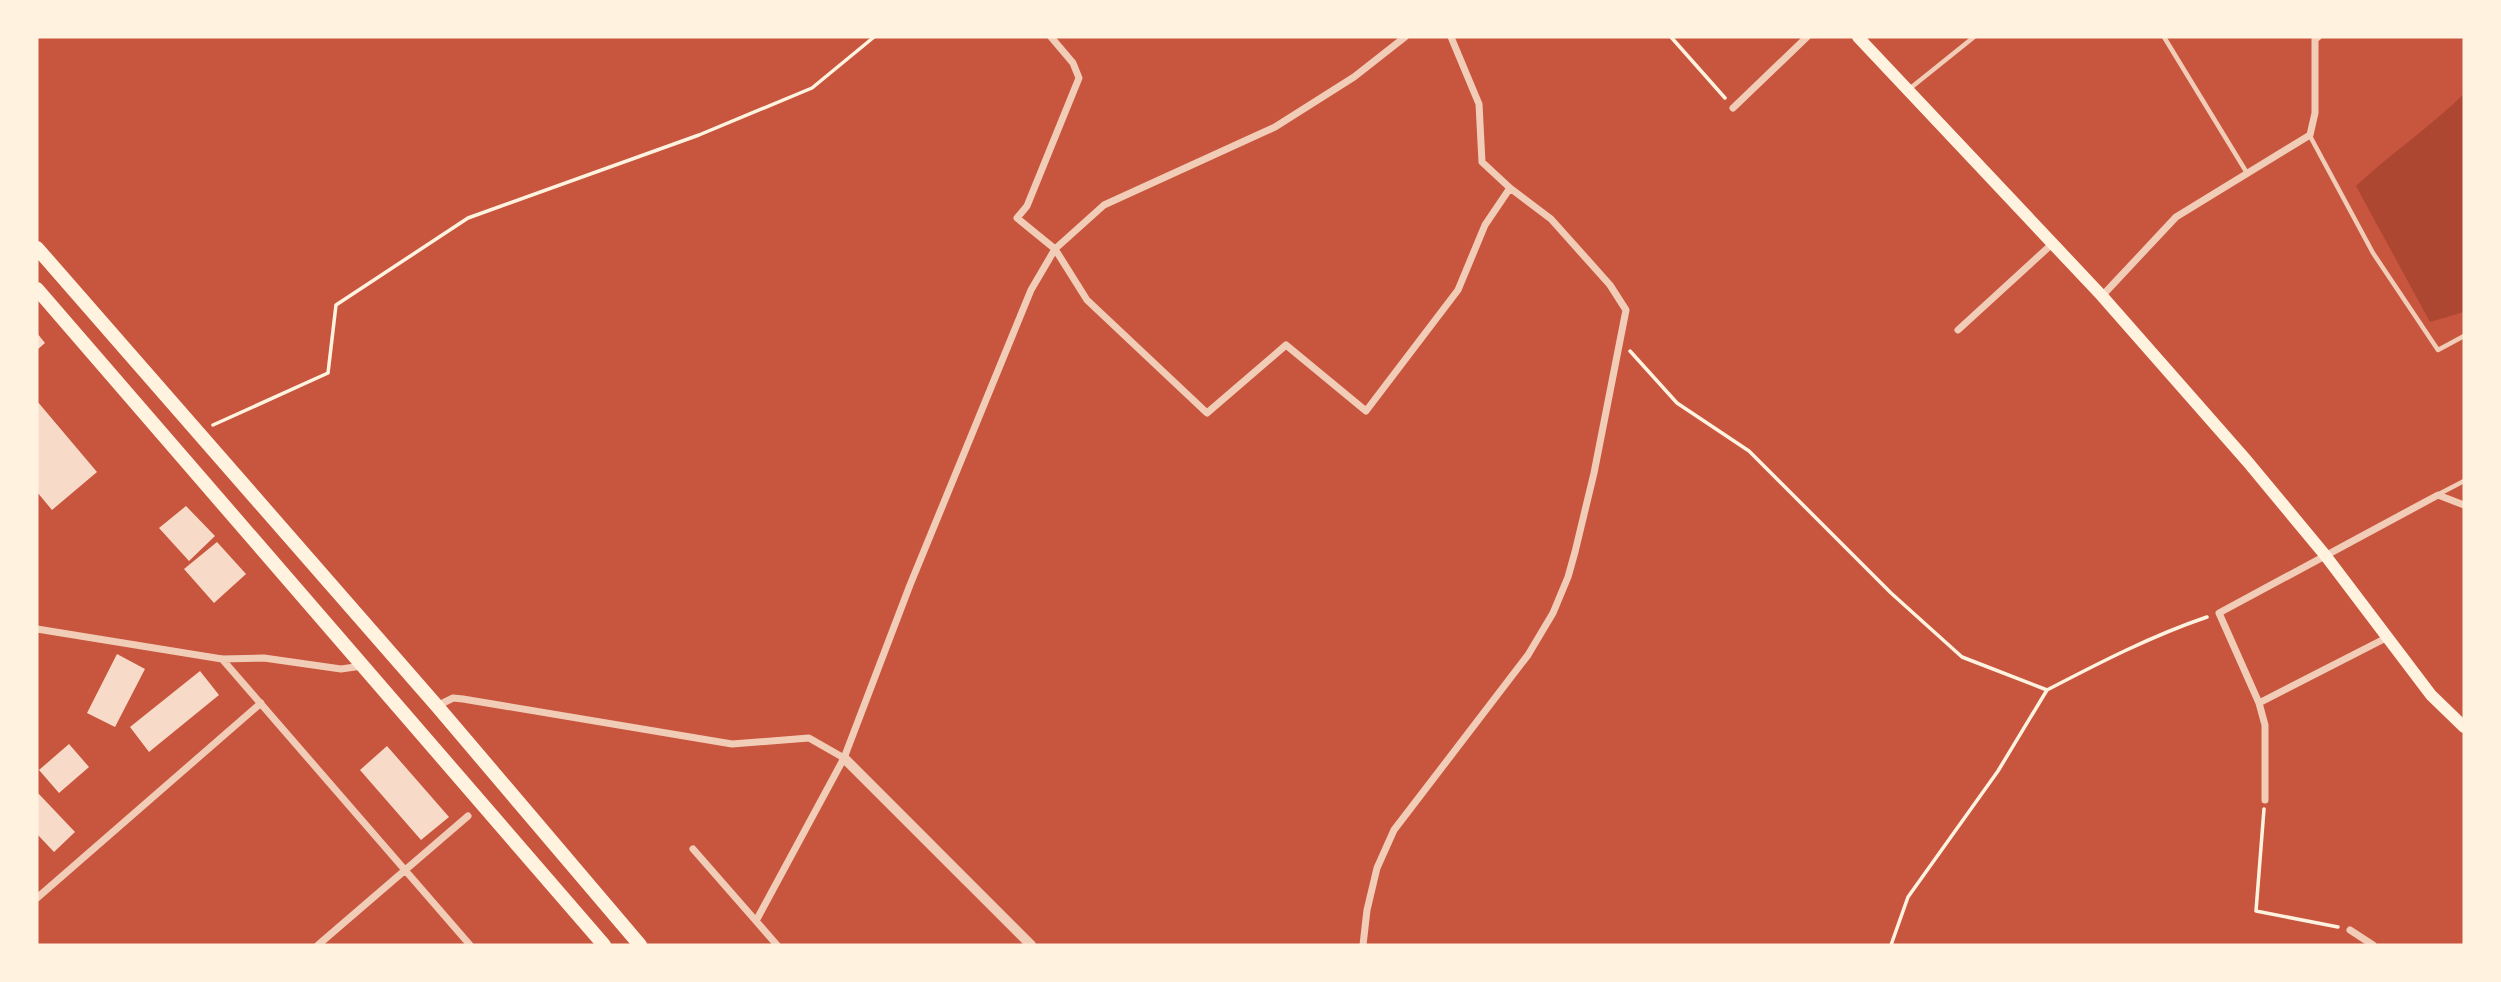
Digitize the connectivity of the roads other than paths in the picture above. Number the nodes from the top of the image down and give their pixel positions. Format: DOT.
graph roads {
  1 [pos="1051,37"];
  2 [pos="1405,37"];
  3 [pos="1451,37"];
  4 [pos="1807,37"];
  5 [pos="1858,37"];
  6 [pos="1974,37"];
  7 [pos="2164,37"];
  8 [pos="2318,37"];
  9 [pos="1908,90"];
  10 [pos="1733,108"];
  11 [pos="2310,135"];
  12 [pos="2248,173"];
  13 [pos="1510,188"];
  14 [pos="2052,244"];
  15 [pos="37,248"];
  16 [pos="1055,249"];
  17 [pos="37,289"];
  18 [pos="2102,296"];
  19 [pos="1958,330"];
  20 [pos="2464,336"];
  21 [pos="2464,481"];
  22 [pos="2438,495"];
  23 [pos="2464,505"];
  24 [pos="2325,555"];
  25 [pos="37,629"];
  26 [pos="2386,638"];
  27 [pos="222,659"];
  28 [pos="363,665"];
  29 [pos="261,703"];
  30 [pos="2259,703"];
  31 [pos="437,706"];
  32 [pos="2464,727"];
  33 [pos="844,758"];
  34 [pos="2265,800"];
  35 [pos="468,816"];
  36 [pos="693,849"];
  37 [pos="405,870"];
  38 [pos="37,898"];
  39 [pos="757,921"];
  40 [pos="2350,930"];
  41 [pos="318,945"];
  42 [pos="470,945"];
  43 [pos="604,945"];
  44 [pos="640,945"];
  45 [pos="777,945"];
  46 [pos="1031,945"];
  47 [pos="1363,945"];
  48 [pos="2373,945"];
  1 -- 16 [label="street"];
  2 -- 16 [label="street"];
  3 -- 13 [label="street"];
  4 -- 10 [label="street"];
  5 -- 9 [label="main road"];
  6 -- 9 [label="lane"];
  7 -- 12 [label="lane"];
  8 -- 11 [label="street"];
  9 -- 14 [label="main road"];
  11 -- 12 [label="street"];
  11 -- 20 [label="lane"];
  12 -- 18 [label="street"];
  13 -- 16 [label="street"];
  13 -- 47 [label="street"];
  14 -- 18 [label="main road"];
  14 -- 19 [label="street"];
  15 -- 31 [label="main road"];
  16 -- 33 [label="street"];
  17 -- 28 [label="main road"];
  18 -- 24 [label="main road"];
  21 -- 22 [label="lane"];
  22 -- 23 [label="street"];
  22 -- 24 [label="street"];
  24 -- 26 [label="main road"];
  24 -- 30 [label="street"];
  25 -- 27 [label="street"];
  26 -- 30 [label="street"];
  26 -- 32 [label="main road"];
  27 -- 28 [label="street"];
  27 -- 29 [label="street"];
  28 -- 43 [label="main road"];
  29 -- 37 [label="street"];
  29 -- 38 [label="street"];
  30 -- 34 [label="street"];
  31 -- 33 [label="street"];
  31 -- 44 [label="main road"];
  33 -- 39 [label="street"];
  33 -- 46 [label="street"];
  35 -- 37 [label="street"];
  36 -- 39 [label="street"];
  37 -- 41 [label="street"];
  37 -- 42 [label="street"];
  39 -- 45 [label="street"];
  40 -- 48 [label="street"];
}
